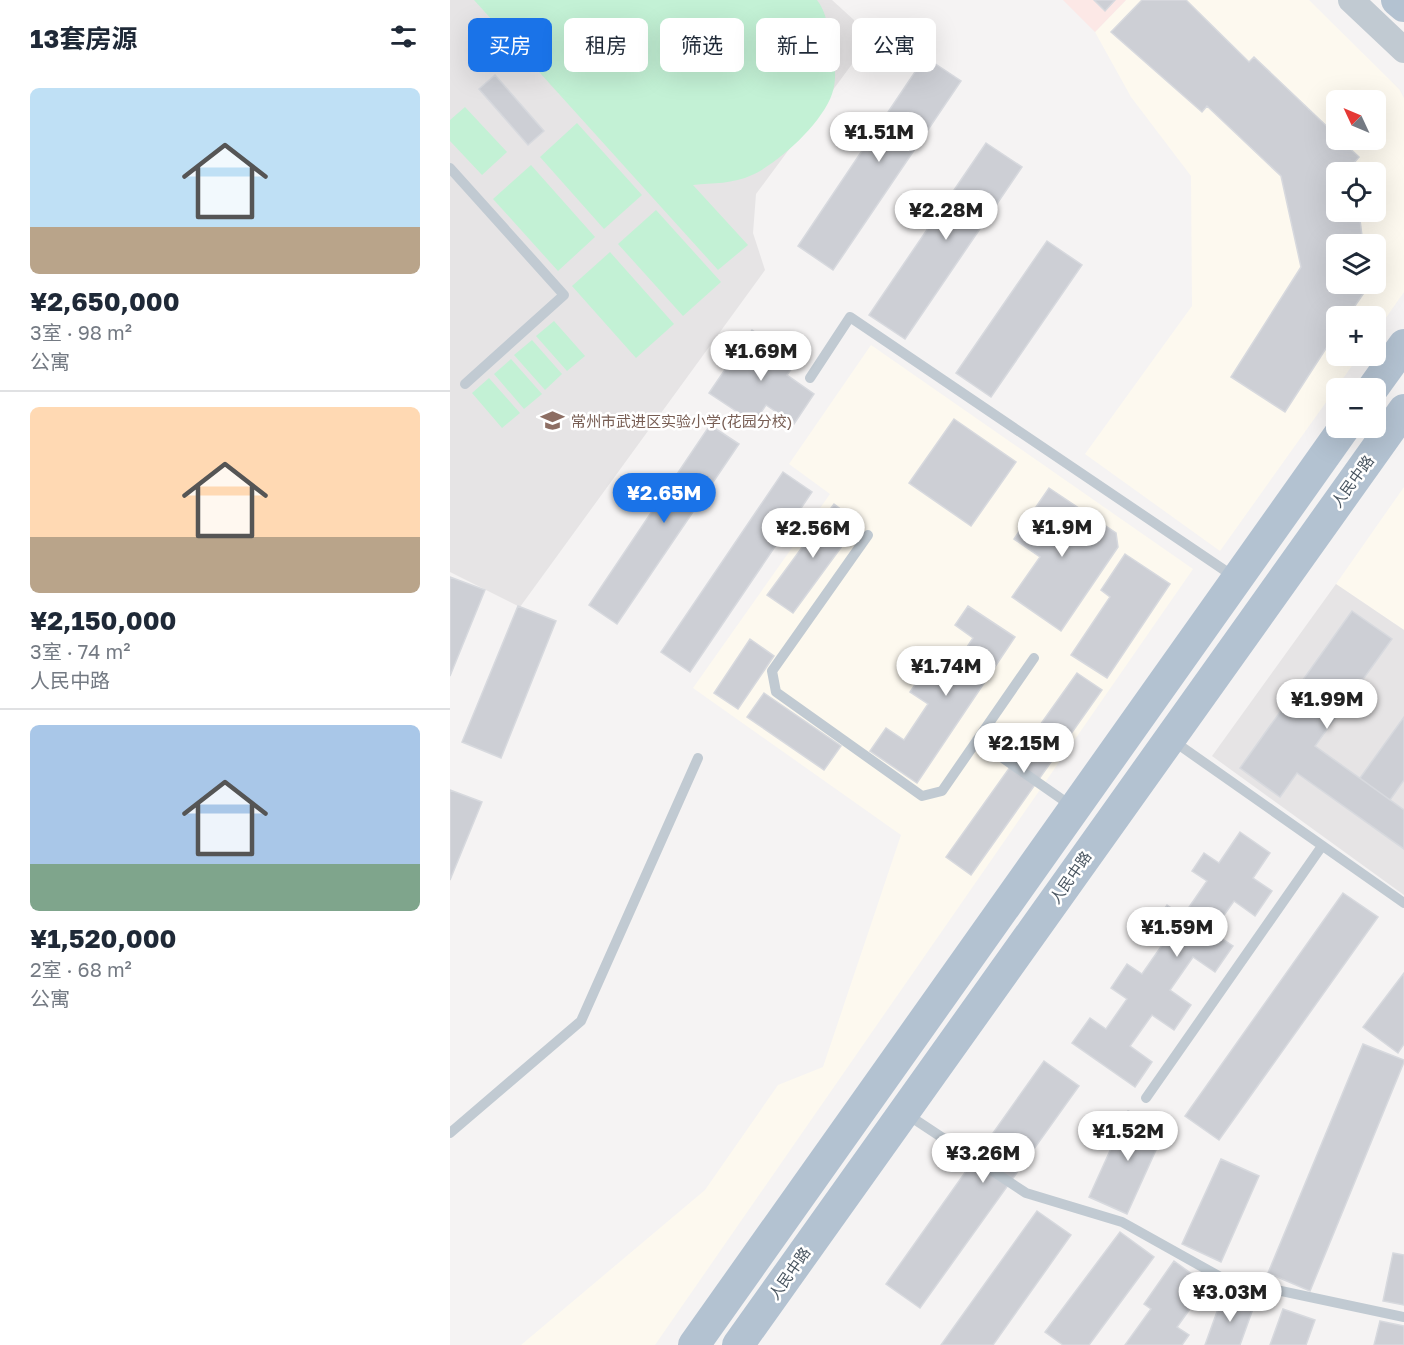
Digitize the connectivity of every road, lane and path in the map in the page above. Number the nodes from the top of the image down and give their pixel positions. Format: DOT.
graph roads {
  1 [pos="1351,0"];
  2 [pos="1397,0"];
  3 [pos="1404,6"];
  4 [pos="1404,50"];
  5 [pos="450,168"];
  6 [pos="1404,345"];
  7 [pos="810,378"];
  8 [pos="1379,378"];
  9 [pos="465,384"];
  10 [pos="1404,410"];
  11 [pos="1337,438"];
  12 [pos="868,535"];
  13 [pos="1236,579"];
  14 [pos="1034,658"];
  15 [pos="1169,738"];
  16 [pos="977,740"];
  17 [pos="698,758"];
  18 [pos="1073,808"];
  19 [pos="1322,846"];
  20 [pos="1404,903"];
  21 [pos="1146,1098"];
  22 [pos="903,1112"];
  23 [pos="450,1133"];
  24 [pos="1404,1317"];
  25 [pos="694,1345"];
  26 [pos="738,1345"];
  1 -- 4 [label="street"];
  2 -- 3 [label="main road"];
  5 -- 9 [label="lane"];
  6 -- 8 [label="main road"];
  7 -- 13 [label="lane"];
  10 -- 15 [label="main road, 人民中路"];
  11 -- 13 [label="main road"];
  12 -- 16 [label="lane"];
  13 -- 18 [label="main road"];
  14 -- 16 [label="lane"];
  15 -- 19 [label="lane"];
  15 -- 22 [label="main road, 人民中路"];
  16 -- 18 [label="lane"];
  17 -- 23 [label="lane"];
  18 -- 25 [label="main road"];
  19 -- 20 [label="lane"];
  19 -- 21 [label="lane"];
  22 -- 24 [label="lane"];
  22 -- 26 [label="main road, 人民中路"];
}
